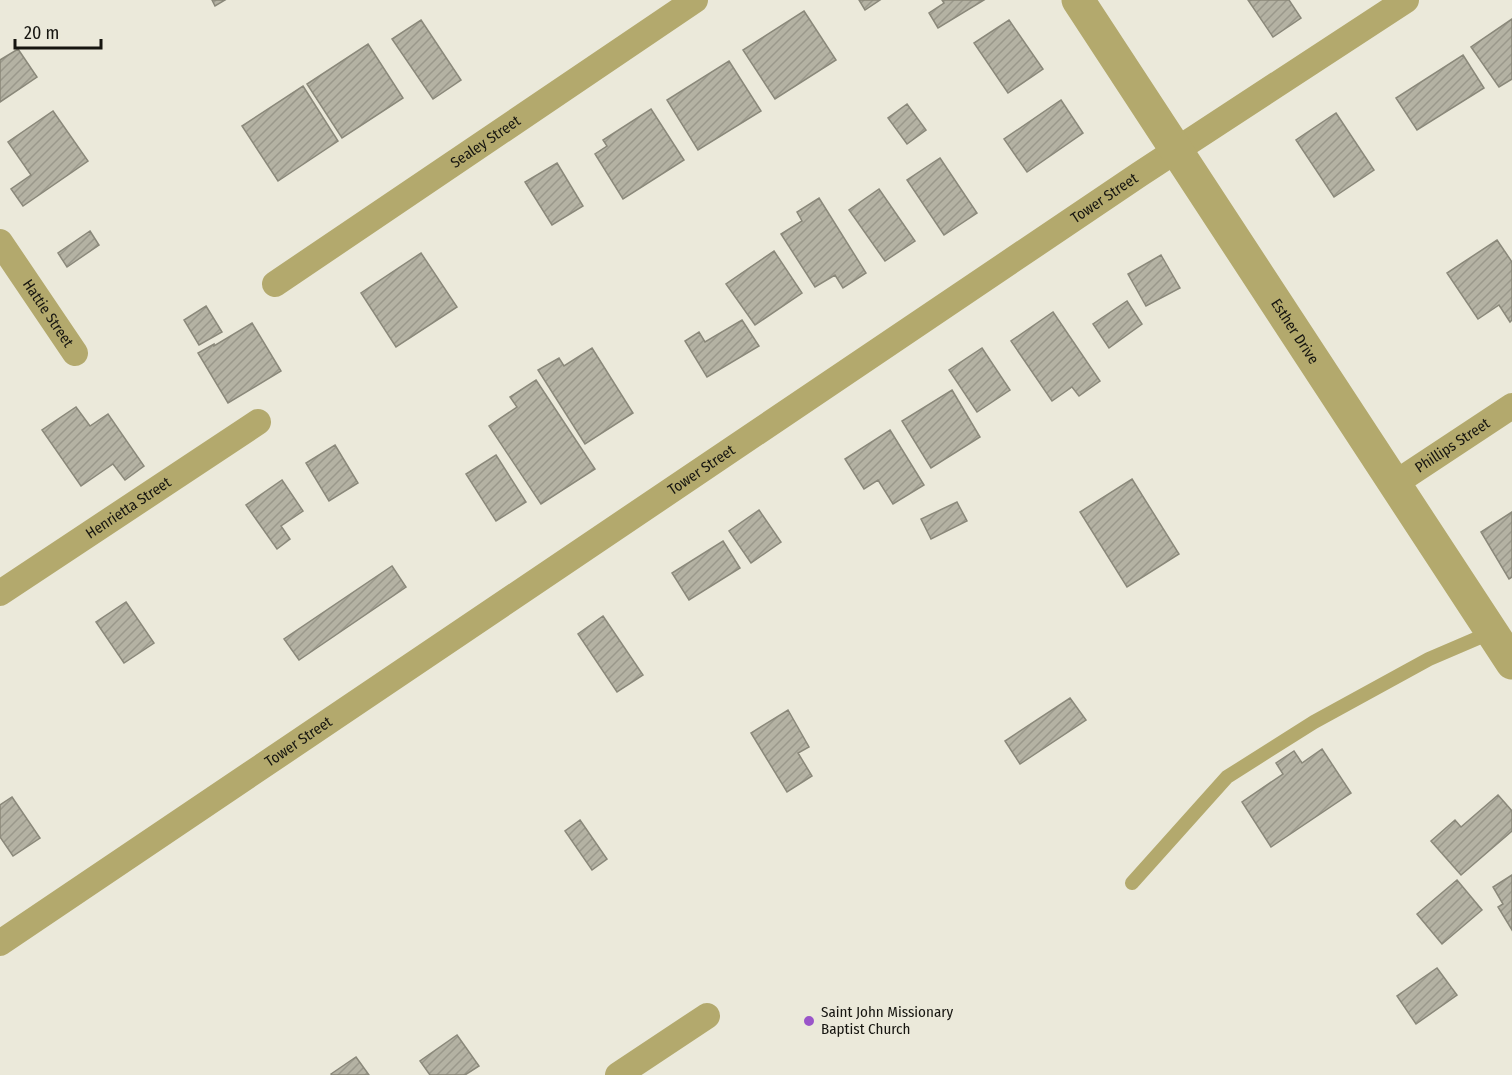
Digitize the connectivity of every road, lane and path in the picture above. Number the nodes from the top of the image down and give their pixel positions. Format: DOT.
graph roads {
  1 [pos="695,0"];
  2 [pos="1078,0"];
  3 [pos="1406,0"];
  4 [pos="1177,150"];
  5 [pos="0,242"];
  6 [pos="275,284"];
  7 [pos="75,353"];
  8 [pos="1512,406"];
  9 [pos="258,422"];
  10 [pos="1394,484"];
  11 [pos="0,593"];
  12 [pos="1492,632"];
  13 [pos="1512,663"];
  14 [pos="1131,883"];
  15 [pos="0,943"];
  16 [pos="707,1016"];
  17 [pos="618,1075"];
  1 -- 6 [label="street, Sealey Street"];
  2 -- 4 [label="street, Esther Drive"];
  3 -- 4 [label="street, Tower Street"];
  4 -- 10 [label="street, Esther Drive"];
  4 -- 15 [label="street, Tower Street"];
  5 -- 7 [label="street, Hattie Street"];
  8 -- 10 [label="street, Phillips Street"];
  9 -- 11 [label="street, Henrietta Street"];
  10 -- 12 [label="street, Esther Drive"];
  12 -- 13 [label="street, Esther Drive"];
  12 -- 14 [label="lane"];
  16 -- 17 [label="street"];
}
